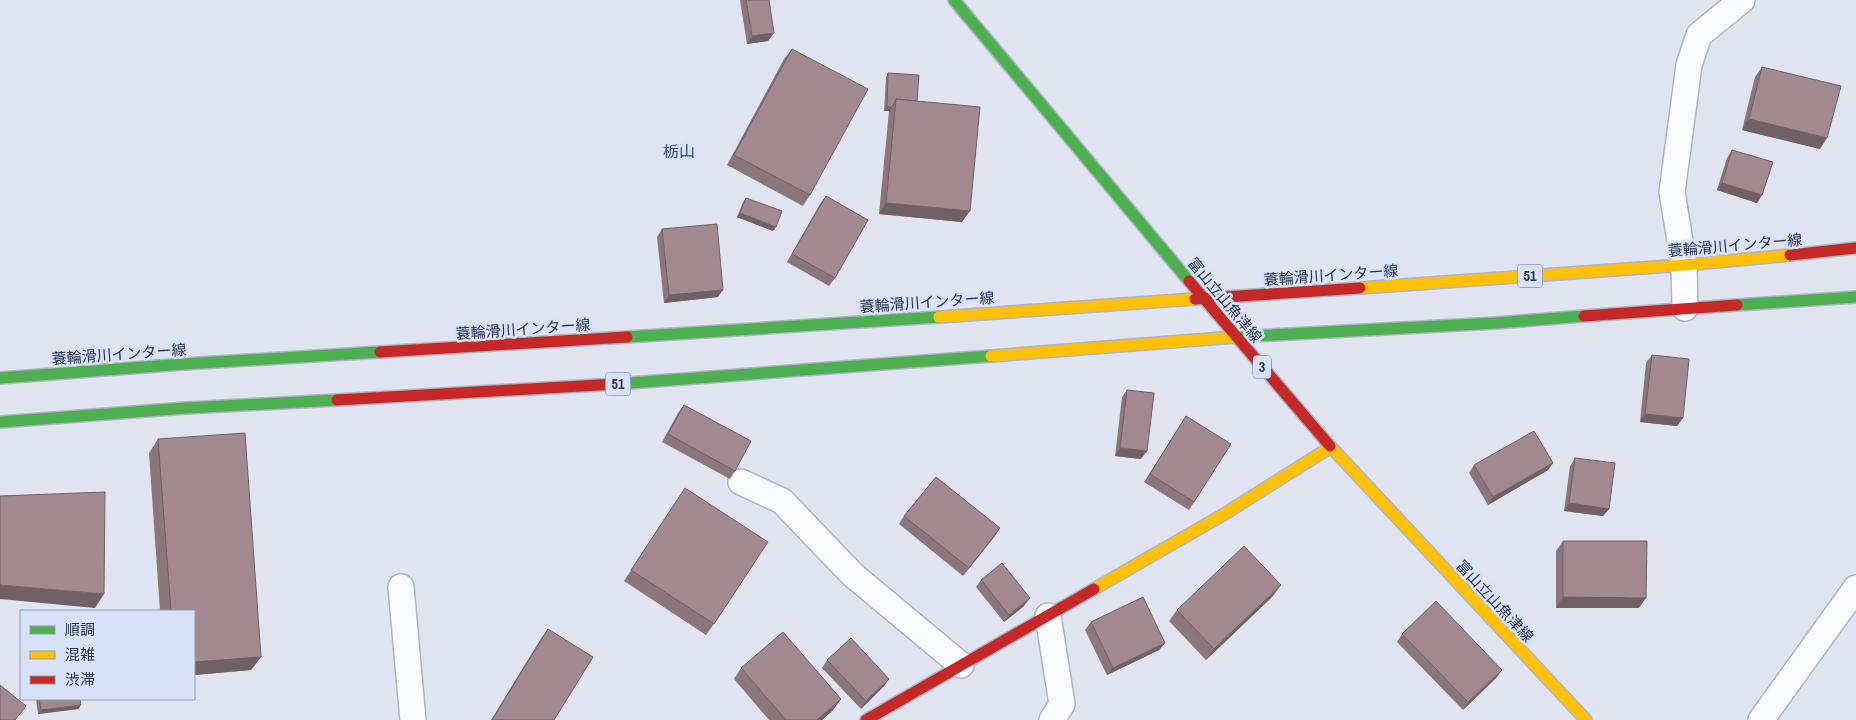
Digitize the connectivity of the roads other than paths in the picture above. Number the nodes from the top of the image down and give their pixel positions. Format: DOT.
graph roads {
  1 [pos="954,0"];
  2 [pos="1742,0"];
  3 [pos="1856,248"];
  4 [pos="1684,265"];
  5 [pos="1856,297"];
  6 [pos="1204,299"];
  7 [pos="1685,308"];
  8 [pos="1236,337"];
  9 [pos="0,378"];
  10 [pos="0,422"];
  11 [pos="1331,447"];
  12 [pos="741,482"];
  13 [pos="401,587"];
  14 [pos="1856,588"];
  15 [pos="1048,616"];
  16 [pos="961,665"];
  17 [pos="413,720"];
  18 [pos="866,720"];
  19 [pos="1052,720"];
  20 [pos="1586,720"];
  21 [pos="1760,720"];
  1 -- 6 [label="main road, 富山立山魚津線 / 3"];
  2 -- 4 [label="street"];
  3 -- 4 [label="main road, 蓑輪滑川インター線 / 51"];
  4 -- 6 [label="main road, 蓑輪滑川インター線 / 51"];
  4 -- 7 [label="street"];
  5 -- 7 [label="main road, 51"];
  6 -- 8 [label="main road, 富山立山魚津線 / 3"];
  6 -- 9 [label="main road, 蓑輪滑川インター線 / 51"];
  7 -- 8 [label="main road, 51"];
  8 -- 10 [label="main road, 51"];
  8 -- 11 [label="main road, 富山立山魚津線 / 3"];
  11 -- 15 [label="main road"];
  11 -- 20 [label="main road, 富山立山魚津線 / 3"];
  12 -- 16 [label="street"];
  13 -- 17 [label="street"];
  14 -- 21 [label="street"];
  15 -- 16 [label="main road"];
  15 -- 19 [label="street"];
  16 -- 18 [label="main road"];
}
